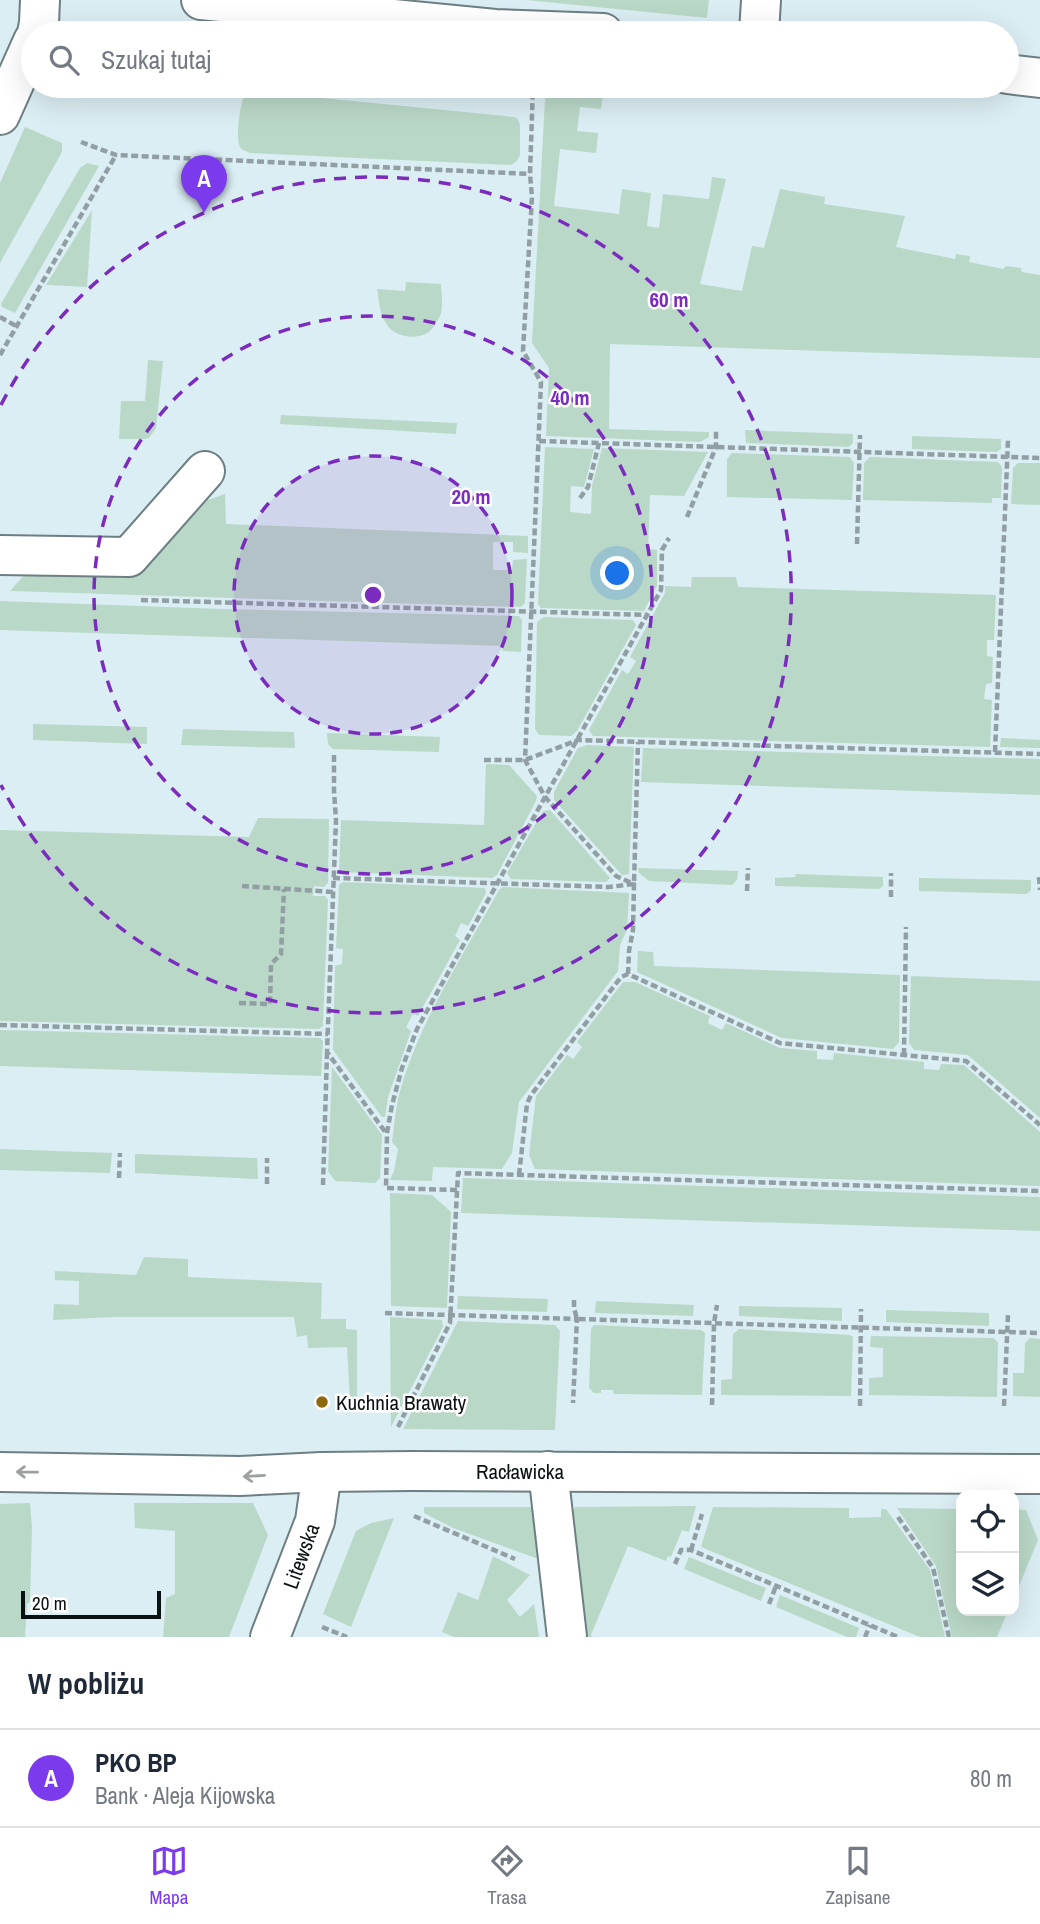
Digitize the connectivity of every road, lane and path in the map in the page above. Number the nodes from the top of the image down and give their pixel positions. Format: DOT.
graph roads {
  1 [pos="40,0"];
  2 [pos="201,0"];
  3 [pos="761,0"];
  4 [pos="39,21"];
  5 [pos="414,21"];
  6 [pos="760,21"];
  7 [pos="21,68"];
  8 [pos="1019,75"];
  9 [pos="1040,78"];
  10 [pos="533,98"];
  11 [pos="0,115"];
  12 [pos="81,142"];
  13 [pos="116,155"];
  14 [pos="530,174"];
  15 [pos="0,317"];
  16 [pos="16,326"];
  17 [pos="0,355"];
  18 [pos="716,430"];
  19 [pos="860,435"];
  20 [pos="1008,440"];
  21 [pos="539,441"];
  22 [pos="599,443"];
  23 [pos="716,447"];
  24 [pos="859,452"];
  25 [pos="1008,457"];
  26 [pos="1040,458"];
  27 [pos="205,471"];
  28 [pos="580,498"];
  29 [pos="687,517"];
  30 [pos="669,538"];
  31 [pos="857,544"];
  32 [pos="0,555"];
  33 [pos="140,600"];
  34 [pos="531,612"];
  35 [pos="648,615"];
  36 [pos="578,740"];
  37 [pos="638,742"];
  38 [pos="995,752"];
  39 [pos="1040,754"];
  40 [pos="334,755"];
  41 [pos="484,760"];
  42 [pos="525,760"];
  43 [pos="545,797"];
  44 [pos="748,868"];
  45 [pos="891,873"];
  46 [pos="1039,877"];
  47 [pos="333,878"];
  48 [pos="497,883"];
  49 [pos="634,884"];
  50 [pos="242,886"];
  51 [pos="284,888"];
  52 [pos="1040,890"];
  53 [pos="747,891"];
  54 [pos="333,892"];
  55 [pos="891,897"];
  56 [pos="906,927"];
  57 [pos="628,974"];
  58 [pos="239,1003"];
  59 [pos="0,1025"];
  60 [pos="328,1034"];
  61 [pos="327,1052"];
  62 [pos="904,1055"];
  63 [pos="1040,1125"];
  64 [pos="387,1133"];
  65 [pos="120,1153"];
  66 [pos="267,1158"];
  67 [pos="519,1175"];
  68 [pos="119,1178"];
  69 [pos="267,1184"];
  70 [pos="323,1185"];
  71 [pos="457,1190"];
  72 [pos="1040,1191"];
  73 [pos="574,1300"];
  74 [pos="717,1305"];
  75 [pos="861,1309"];
  76 [pos="385,1312"];
  77 [pos="1008,1314"];
  78 [pos="452,1315"];
  79 [pos="577,1319"];
  80 [pos="714,1323"];
  81 [pos="861,1327"];
  82 [pos="1007,1332"];
  83 [pos="1040,1334"];
  84 [pos="573,1404"];
  85 [pos="712,1405"];
  86 [pos="860,1406"];
  87 [pos="1004,1406"];
  88 [pos="398,1439"];
  89 [pos="548,1471"];
  90 [pos="0,1472"];
  91 [pos="322,1472"];
  92 [pos="1040,1474"];
  93 [pos="704,1507"];
  94 [pos="895,1513"];
  95 [pos="433,1526"];
  96 [pos="691,1550"];
  97 [pos="516,1560"];
  98 [pos="675,1564"];
  99 [pos="776,1586"];
  100 [pos="769,1604"];
  101 [pos="311,1622"];
  102 [pos="870,1625"];
  103 [pos="271,1637"];
  104 [pos="347,1637"];
  105 [pos="566,1637"];
  106 [pos="865,1637"];
  107 [pos="898,1637"];
  108 [pos="948,1637"];
  1 -- 4 [label="street"];
  2 -- 5 [label="street"];
  3 -- 6 [label="street"];
  7 -- 11 [label="street"];
  8 -- 9 [label="street"];
  10 -- 14 [label="path"];
  12 -- 13 [label="path"];
  13 -- 14 [label="path"];
  13 -- 16 [label="path"];
  14 -- 21 [label="path"];
  15 -- 16 [label="path"];
  16 -- 17 [label="path"];
  18 -- 23 [label="path"];
  19 -- 24 [label="path"];
  20 -- 25 [label="path"];
  21 -- 22 [label="path"];
  21 -- 34 [label="path"];
  22 -- 23 [label="path"];
  22 -- 28 [label="path"];
  23 -- 24 [label="path"];
  23 -- 29 [label="path"];
  24 -- 25 [label="path"];
  24 -- 31 [label="path"];
  25 -- 26 [label="path"];
  25 -- 38 [label="path"];
  27 -- 32 [label="street"];
  30 -- 35 [label="path"];
  33 -- 34 [label="path"];
  34 -- 35 [label="path"];
  34 -- 42 [label="path"];
  35 -- 36 [label="path"];
  36 -- 37 [label="path"];
  36 -- 42 [label="path"];
  36 -- 43 [label="path"];
  37 -- 38 [label="path"];
  37 -- 49 [label="path"];
  38 -- 39 [label="path"];
  40 -- 47 [label="path"];
  41 -- 42 [label="path"];
  42 -- 43 [label="path"];
  43 -- 48 [label="path"];
  43 -- 49 [label="path"];
  44 -- 53 [label="path"];
  45 -- 55 [label="path"];
  46 -- 52 [label="path"];
  47 -- 48 [label="path"];
  47 -- 54 [label="path"];
  48 -- 49 [label="path"];
  48 -- 64 [label="path"];
  49 -- 57 [label="path"];
  50 -- 51 [label="path"];
  51 -- 54 [label="path"];
  51 -- 58 [label="path"];
  54 -- 60 [label="path"];
  56 -- 62 [label="path"];
  57 -- 62 [label="path"];
  57 -- 67 [label="path"];
  59 -- 60 [label="path"];
  60 -- 61 [label="path"];
  61 -- 64 [label="path"];
  61 -- 70 [label="path"];
  62 -- 63 [label="path"];
  64 -- 71 [label="path"];
  65 -- 68 [label="path"];
  66 -- 69 [label="path"];
  67 -- 71 [label="path"];
  67 -- 72 [label="path"];
  71 -- 78 [label="path"];
  73 -- 79 [label="path"];
  74 -- 80 [label="path"];
  75 -- 81 [label="path"];
  76 -- 78 [label="path"];
  77 -- 82 [label="path"];
  78 -- 79 [label="path"];
  78 -- 88 [label="path"];
  79 -- 80 [label="path"];
  79 -- 84 [label="path"];
  80 -- 81 [label="path"];
  80 -- 85 [label="path"];
  81 -- 82 [label="path"];
  81 -- 86 [label="path"];
  82 -- 83 [label="path"];
  82 -- 87 [label="path"];
  89 -- 91 [label="street, Racławicka"];
  89 -- 92 [label="street, Racławicka"];
  89 -- 105 [label="street"];
  91 -- 90 [label="street, Racławicka, one-way"];
  91 -- 103 [label="street, Litewska"];
  93 -- 96 [label="path"];
  94 -- 108 [label="path"];
  95 -- 97 [label="path"];
  96 -- 98 [label="path"];
  96 -- 99 [label="path"];
  99 -- 100 [label="path"];
  99 -- 102 [label="path"];
  101 -- 104 [label="path"];
  102 -- 106 [label="path"];
  102 -- 107 [label="path"];
}
